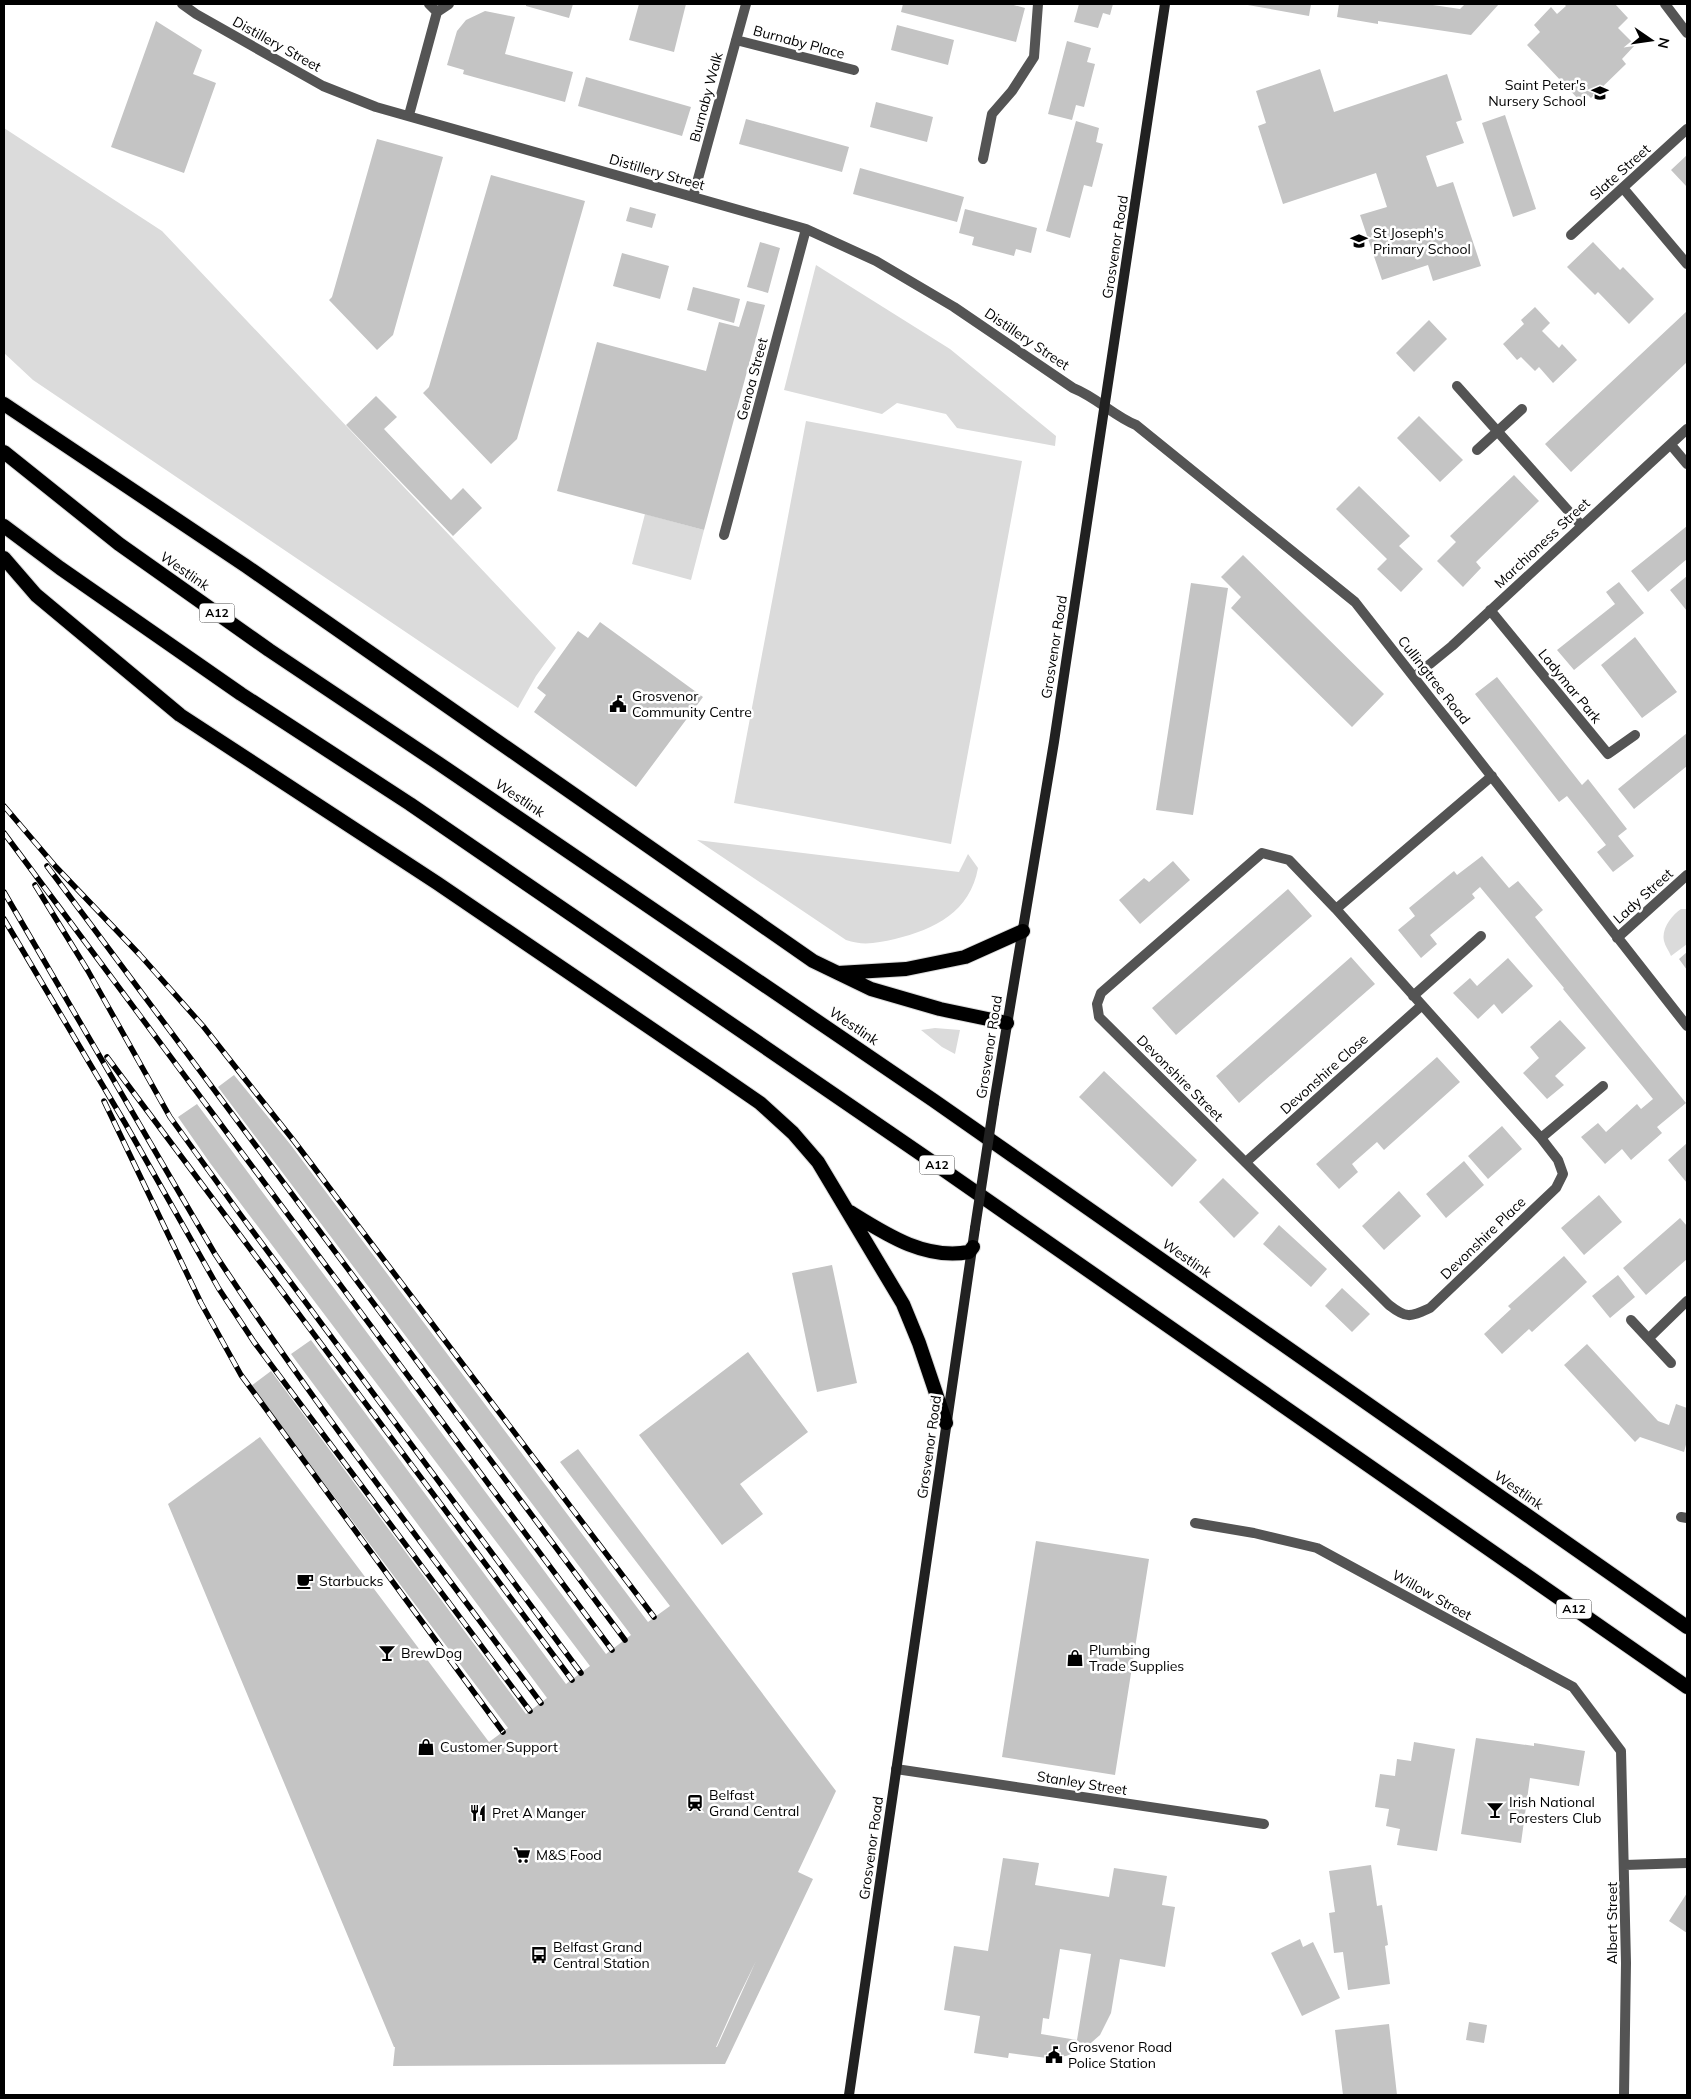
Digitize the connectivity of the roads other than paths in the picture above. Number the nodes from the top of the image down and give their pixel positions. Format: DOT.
graph roads {
  1 [pos="182,4"];
  2 [pos="429,4"];
  3 [pos="449,4"];
  4 [pos="746,4"];
  5 [pos="1038,4"];
  6 [pos="1165,4"];
  7 [pos="1665,4"];
  8 [pos="437,12"];
  9 [pos="1687,33"];
  10 [pos="736,40"];
  11 [pos="854,70"];
  12 [pos="409,115"];
  13 [pos="1687,129"];
  14 [pos="983,160"];
  15 [pos="1623,188"];
  16 [pos="693,197"];
  17 [pos="806,229"];
  18 [pos="1571,235"];
  19 [pos="1687,264"];
  20 [pos="1457,386"];
  21 [pos="4,404"];
  22 [pos="1105,407"];
  23 [pos="1522,409"];
  24 [pos="1687,429"];
  25 [pos="1498,432"];
  26 [pos="1671,445"];
  27 [pos="1477,450"];
  28 [pos="4,452"];
  29 [pos="1687,464"];
  30 [pos="1581,525"];
  31 [pos="4,526"];
  32 [pos="724,535"];
  33 [pos="4,558"];
  34 [pos="1490,610"];
  35 [pos="1414,677"];
  36 [pos="1635,735"];
  37 [pos="1492,776"];
  38 [pos="1687,876"];
  39 [pos="1336,909"];
  40 [pos="1023,930"];
  41 [pos="1481,936"];
  42 [pos="1617,938"];
  43 [pos="835,973"];
  44 [pos="1413,996"];
  45 [pos="1421,1006"];
  46 [pos="1006,1023"];
  47 [pos="1687,1026"];
  48 [pos="1603,1086"];
  49 [pos="1541,1138"];
  50 [pos="1246,1162"];
  51 [pos="847,1211"];
  52 [pos="972,1247"];
  53 [pos="1687,1301"];
  54 [pos="1416,1314"];
  55 [pos="1631,1320"];
  56 [pos="1649,1338"];
  57 [pos="1671,1363"];
  58 [pos="946,1423"];
  59 [pos="1195,1523"];
  60 [pos="1687,1627"];
  61 [pos="1687,1687"];
  62 [pos="1621,1751"];
  63 [pos="896,1769"];
  64 [pos="1264,1824"];
  65 [pos="1687,1863"];
  66 [pos="1625,1865"];
  67 [pos="850,2095"];
  68 [pos="1624,2095"];
  1 -- 12 [label="street, Distillery Street"];
  2 -- 8 [label="street"];
  3 -- 8 [label="street"];
  4 -- 10 [label="street, Burnaby Walk"];
  5 -- 14 [label="street"];
  6 -- 22 [label="main road, Grosvenor Road"];
  7 -- 9 [label="street"];
  8 -- 12 [label="street"];
  10 -- 11 [label="street, Burnaby Place"];
  10 -- 16 [label="street, Burnaby Walk"];
  12 -- 16 [label="street, Distillery Street"];
  13 -- 15 [label="street, Slate Street"];
  15 -- 18 [label="street, Slate Street"];
  15 -- 19 [label="street"];
  16 -- 17 [label="street, Distillery Street"];
  17 -- 22 [label="street, Distillery Street"];
  17 -- 32 [label="street, Genoa Street"];
  20 -- 25 [label="street"];
  21 -- 43 [label="highway"];
  22 -- 35 [label="street, Cullingtree Road"];
  22 -- 40 [label="main road, Grosvenor Road"];
  23 -- 25 [label="street"];
  24 -- 26 [label="street, Marchioness Street"];
  25 -- 27 [label="street"];
  25 -- 30 [label="street"];
  26 -- 29 [label="street"];
  26 -- 30 [label="street, Marchioness Street"];
  28 -- 60 [label="highway, Westlink / A12"];
  30 -- 34 [label="street, Marchioness Street"];
  31 -- 61 [label="highway, A12"];
  33 -- 51 [label="highway"];
  34 -- 35 [label="street, Marchioness Street"];
  34 -- 36 [label="street, Ladymar Park"];
  35 -- 37 [label="street, Cullingtree Road"];
  37 -- 39 [label="street"];
  37 -- 42 [label="street, Cullingtree Road"];
  38 -- 42 [label="street, Lady Street"];
  39 -- 44 [label="street"];
  39 -- 50 [label="street, Devonshire Street"];
  40 -- 43 [label="highway"];
  40 -- 46 [label="main road, Grosvenor Road"];
  41 -- 44 [label="street"];
  42 -- 47 [label="street, Cullingtree Road"];
  43 -- 46 [label="highway"];
  44 -- 45 [label="street"];
  45 -- 49 [label="street"];
  45 -- 50 [label="street, Devonshire Close"];
  46 -- 52 [label="main road, Grosvenor Road, bridge"];
  48 -- 49 [label="street"];
  49 -- 54 [label="street, Devonshire Place"];
  50 -- 54 [label="street, Devonshire Street"];
  51 -- 52 [label="highway"];
  51 -- 58 [label="highway"];
  52 -- 58 [label="main road, Grosvenor Road"];
  53 -- 56 [label="street"];
  55 -- 56 [label="street"];
  56 -- 57 [label="street"];
  58 -- 63 [label="main road, Grosvenor Road"];
  59 -- 62 [label="street, Willow Street"];
  62 -- 66 [label="street, Albert Street"];
  63 -- 64 [label="street, Stanley Street"];
  63 -- 67 [label="main road, Grosvenor Road"];
  65 -- 66 [label="street"];
  66 -- 68 [label="street, Albert Street"];
}
